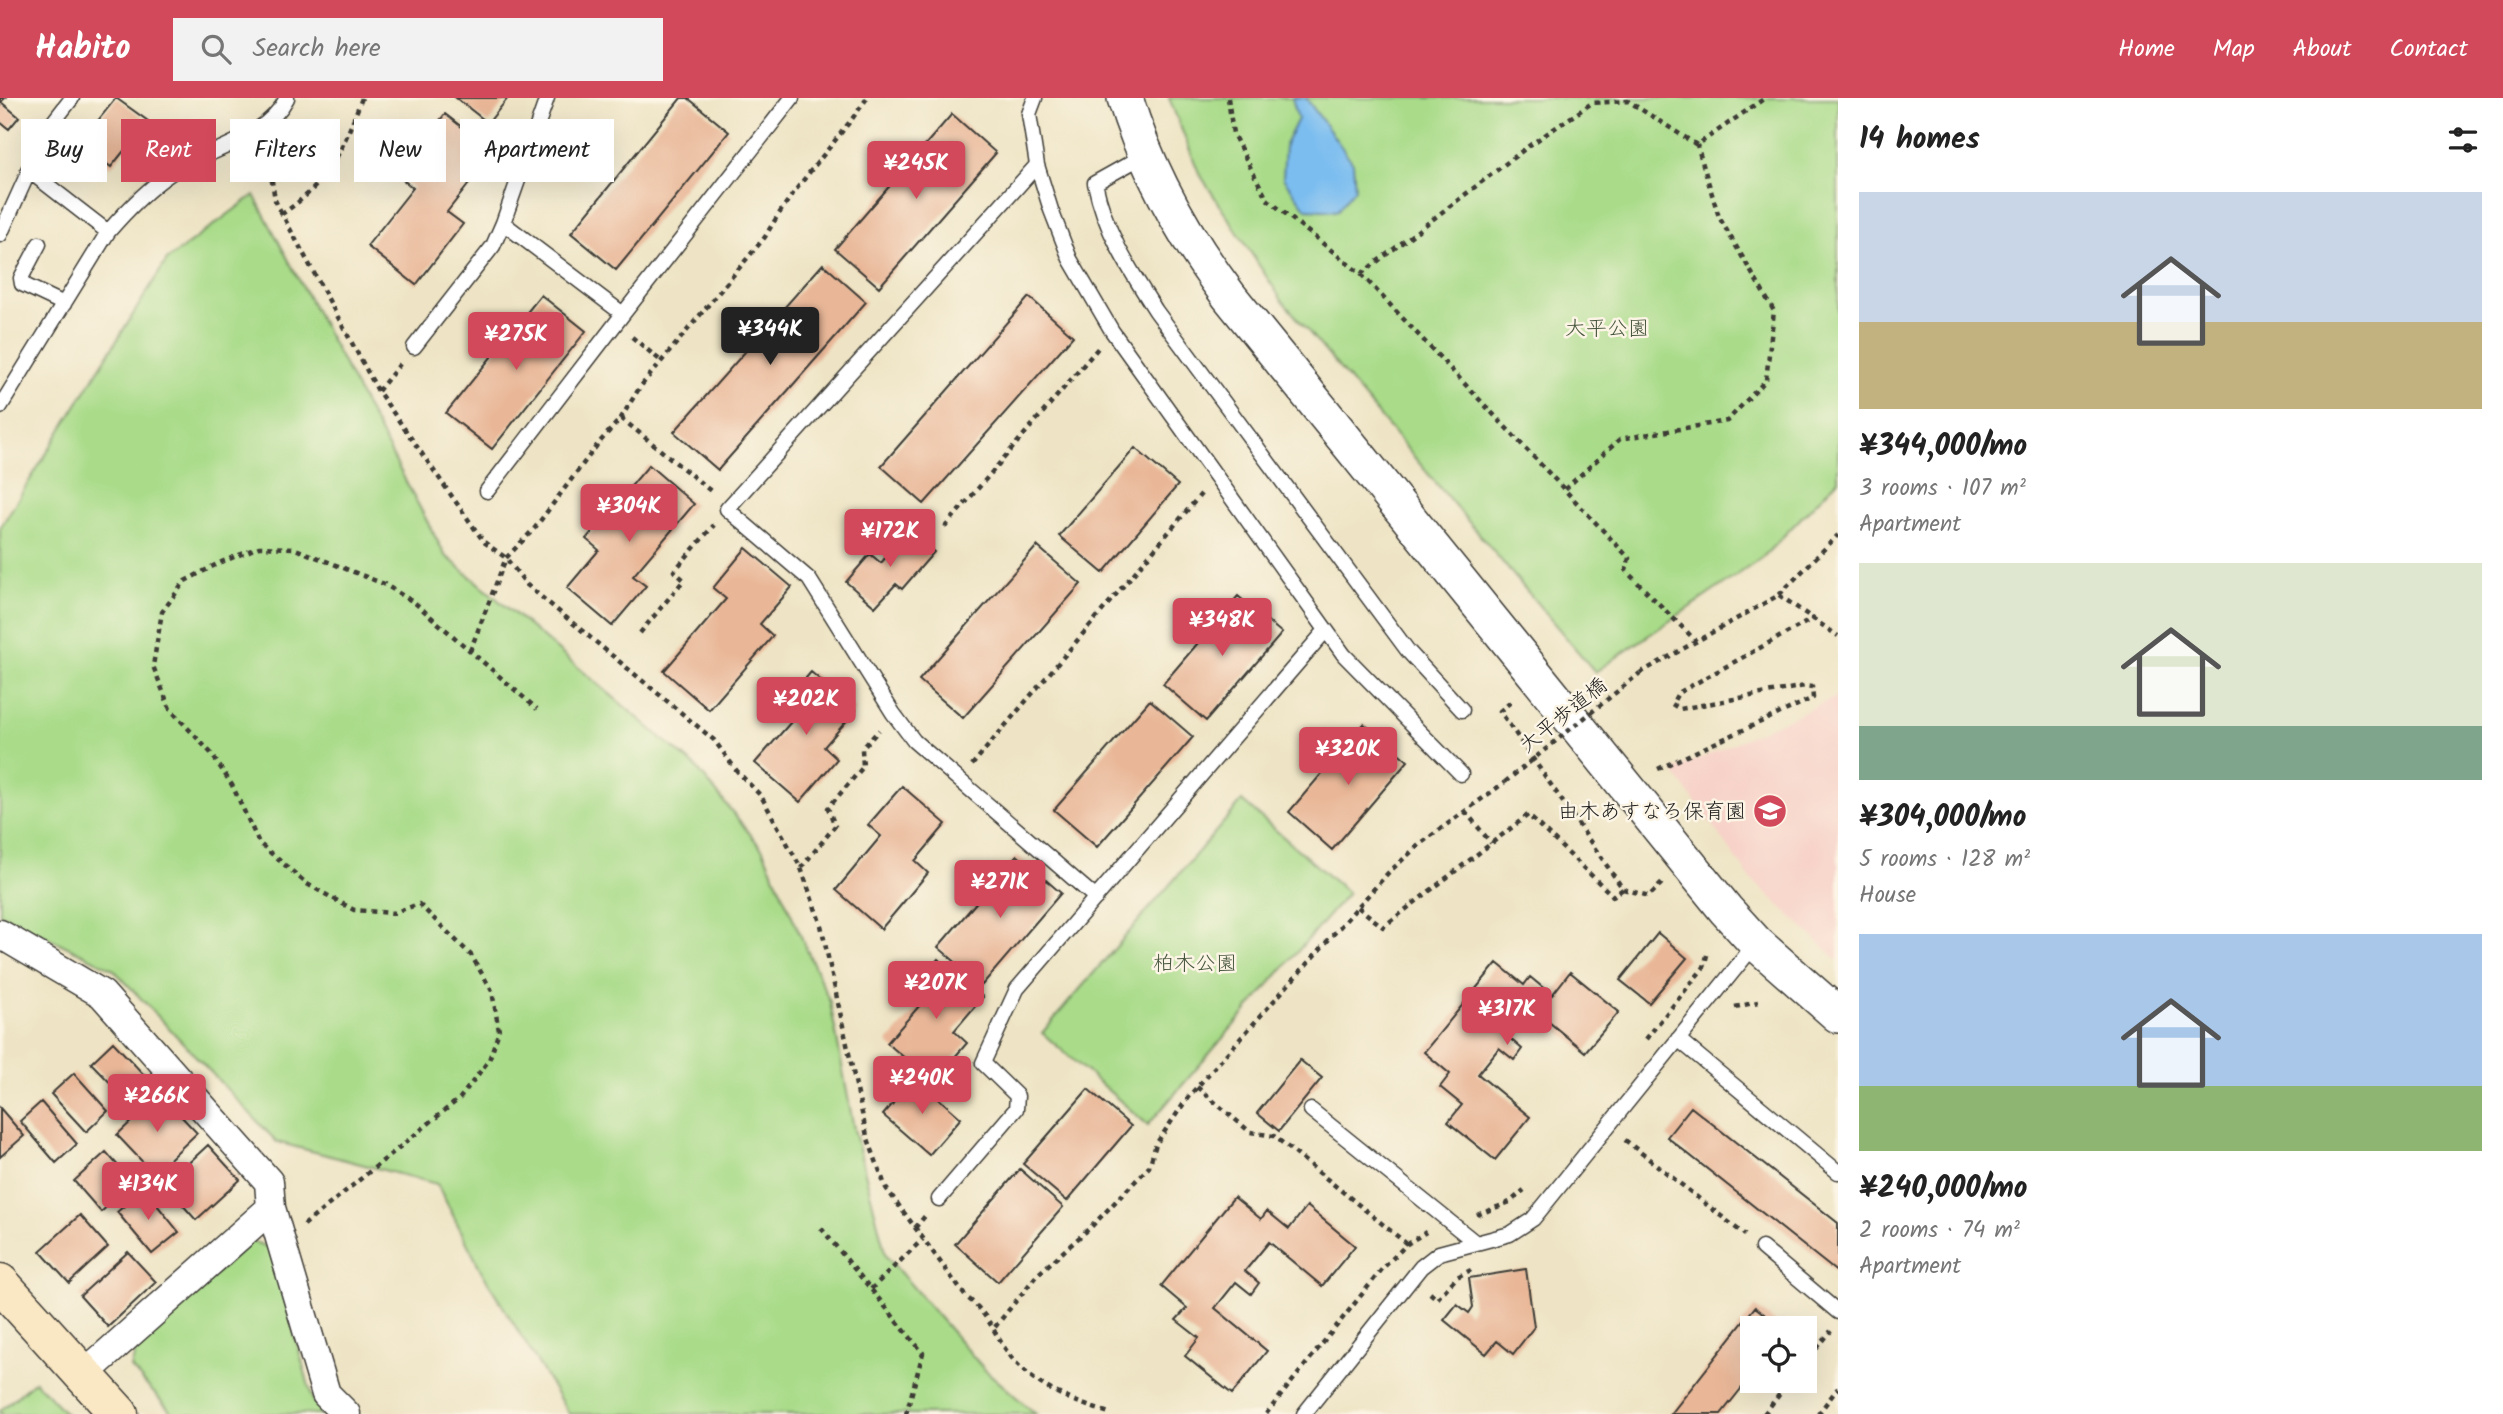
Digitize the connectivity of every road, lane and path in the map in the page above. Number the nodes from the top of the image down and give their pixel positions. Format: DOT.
graph roads {
  1 [pos="72,98"];
  2 [pos="287,98"];
  3 [pos="362,98"];
  4 [pos="547,98"];
  5 [pos="792,98"];
  6 [pos="867,98"];
  7 [pos="1035,98"];
  8 [pos="1125,98"];
  9 [pos="1228,98"];
  10 [pos="1765,98"];
  11 [pos="56,119"];
  12 [pos="1696,145"];
  13 [pos="1146,154"];
  14 [pos="1037,165"];
  15 [pos="23,182"];
  16 [pos="43,182"];
  17 [pos="272,182"];
  18 [pos="282,214"];
  19 [pos="503,223"];
  20 [pos="108,232"];
  21 [pos="0,235"];
  22 [pos="39,244"];
  23 [pos="1361,274"];
  24 [pos="64,303"];
  25 [pos="619,319"];
  26 [pos="1112,331"];
  27 [pos="414,347"];
  28 [pos="661,361"];
  29 [pos="378,391"];
  30 [pos="0,407"];
  31 [pos="621,418"];
  32 [pos="1216,477"];
  33 [pos="1565,489"];
  34 [pos="487,491"];
  35 [pos="727,509"];
  36 [pos="945,527"];
  37 [pos="1838,535"];
  38 [pos="506,558"];
  39 [pos="1779,595"];
  40 [pos="1814,618"];
  41 [pos="1326,630"];
  42 [pos="640,633"];
  43 [pos="1838,636"];
  44 [pos="1696,641"];
  45 [pos="470,651"];
  46 [pos="1513,701"];
  47 [pos="537,709"];
  48 [pos="1462,710"];
  49 [pos="893,713"];
  50 [pos="1658,769"];
  51 [pos="1461,774"];
  52 [pos="959,781"];
  53 [pos="1465,811"];
  54 [pos="1491,844"];
  55 [pos="801,868"];
  56 [pos="1663,883"];
  57 [pos="1623,889"];
  58 [pos="1096,898"];
  59 [pos="1358,907"];
  60 [pos="0,934"];
  61 [pos="1756,943"];
  62 [pos="1707,955"];
  63 [pos="1838,1015"];
  64 [pos="1678,1039"];
  65 [pos="1638,1049"];
  66 [pos="1197,1087"];
  67 [pos="1311,1110"];
  68 [pos="1607,1126"];
  69 [pos="1838,1172"];
  70 [pos="1532,1180"];
  71 [pos="939,1199"];
  72 [pos="271,1208"];
  73 [pos="1450,1223"];
  74 [pos="821,1228"];
  75 [pos="923,1239"];
  76 [pos="282,1243"];
  77 [pos="1476,1243"];
  78 [pos="1407,1244"];
  79 [pos="1762,1248"];
  80 [pos="0,1283"];
  81 [pos="871,1290"];
  82 [pos="1838,1312"];
  83 [pos="1838,1322"];
  84 [pos="995,1327"];
  85 [pos="1817,1348"];
  86 [pos="83,1376"];
  87 [pos="1838,1388"];
  88 [pos="1781,1393"];
  89 [pos="119,1414"];
  90 [pos="346,1414"];
  91 [pos="906,1414"];
  92 [pos="1112,1414"];
  93 [pos="1266,1414"];
  94 [pos="1304,1414"];
  95 [pos="1764,1414"];
  96 [pos="1818,1414"];
  1 -- 11 [label="lane"];
  2 -- 20 [label="lane"];
  3 -- 18 [label="path"];
  4 -- 19 [label="lane"];
  5 -- 25 [label="lane"];
  6 -- 28 [label="path"];
  7 -- 14 [label="lane"];
  8 -- 13 [label="street"];
  9 -- 23 [label="path"];
  10 -- 12 [label="path"];
  12 -- 23 [label="path"];
  12 -- 33 [label="path"];
  13 -- 48 [label="lane"];
  13 -- 61 [label="street"];
  14 -- 26 [label="lane"];
  14 -- 35 [label="lane"];
  15 -- 21 [label="lane"];
  16 -- 20 [label="lane"];
  17 -- 18 [label="path"];
  18 -- 29 [label="path"];
  19 -- 25 [label="lane"];
  19 -- 27 [label="lane"];
  20 -- 24 [label="lane"];
  22 -- 24 [label="lane"];
  23 -- 33 [label="path"];
  24 -- 30 [label="lane"];
  25 -- 28 [label="path"];
  25 -- 34 [label="lane"];
  26 -- 32 [label="lane"];
  26 -- 36 [label="path"];
  27 -- 29 [label="path"];
  28 -- 31 [label="path"];
  29 -- 38 [label="path"];
  31 -- 35 [label="path"];
  31 -- 38 [label="path"];
  32 -- 41 [label="lane"];
  32 -- 52 [label="path"];
  33 -- 44 [label="path"];
  35 -- 42 [label="path"];
  35 -- 49 [label="lane"];
  37 -- 39 [label="path, 大平歩道橋"];
  38 -- 45 [label="path"];
  38 -- 55 [label="path"];
  39 -- 40 [label="path"];
  39 -- 44 [label="path, 大平歩道橋"];
  40 -- 43 [label="path"];
  40 -- 50 [label="path"];
  41 -- 51 [label="lane"];
  41 -- 58 [label="lane"];
  44 -- 53 [label="path, 大平歩道橋, bridge"];
  45 -- 47 [label="path"];
  45 -- 76 [label="path"];
  46 -- 57 [label="path"];
  49 -- 52 [label="lane"];
  49 -- 55 [label="path"];
  52 -- 58 [label="lane"];
  53 -- 54 [label="path"];
  53 -- 59 [label="path, 大平歩道橋"];
  54 -- 57 [label="path"];
  54 -- 59 [label="path"];
  55 -- 75 [label="path"];
  56 -- 57 [label="path"];
  58 -- 71 [label="lane"];
  59 -- 66 [label="path, 大平歩道橋"];
  60 -- 72 [label="street"];
  61 -- 63 [label="street"];
  61 -- 64 [label="lane"];
  62 -- 65 [label="path"];
  64 -- 68 [label="lane"];
  64 -- 69 [label="lane"];
  66 -- 78 [label="path"];
  66 -- 84 [label="path, 大平歩道橋"];
  67 -- 73 [label="lane"];
  68 -- 77 [label="lane"];
  68 -- 79 [label="path"];
  70 -- 73 [label="path"];
  72 -- 76 [label="street"];
  72 -- 86 [label="street"];
  73 -- 77 [label="lane"];
  73 -- 78 [label="path"];
  74 -- 81 [label="path"];
  75 -- 81 [label="path"];
  75 -- 84 [label="path"];
  76 -- 90 [label="street"];
  77 -- 94 [label="lane"];
  78 -- 93 [label="path"];
  79 -- 82 [label="lane"];
  80 -- 86 [label="main road"];
  81 -- 91 [label="path"];
  83 -- 85 [label="path"];
  84 -- 92 [label="path"];
  86 -- 89 [label="main road"];
  87 -- 96 [label="path"];
  88 -- 95 [label="path"];
}
